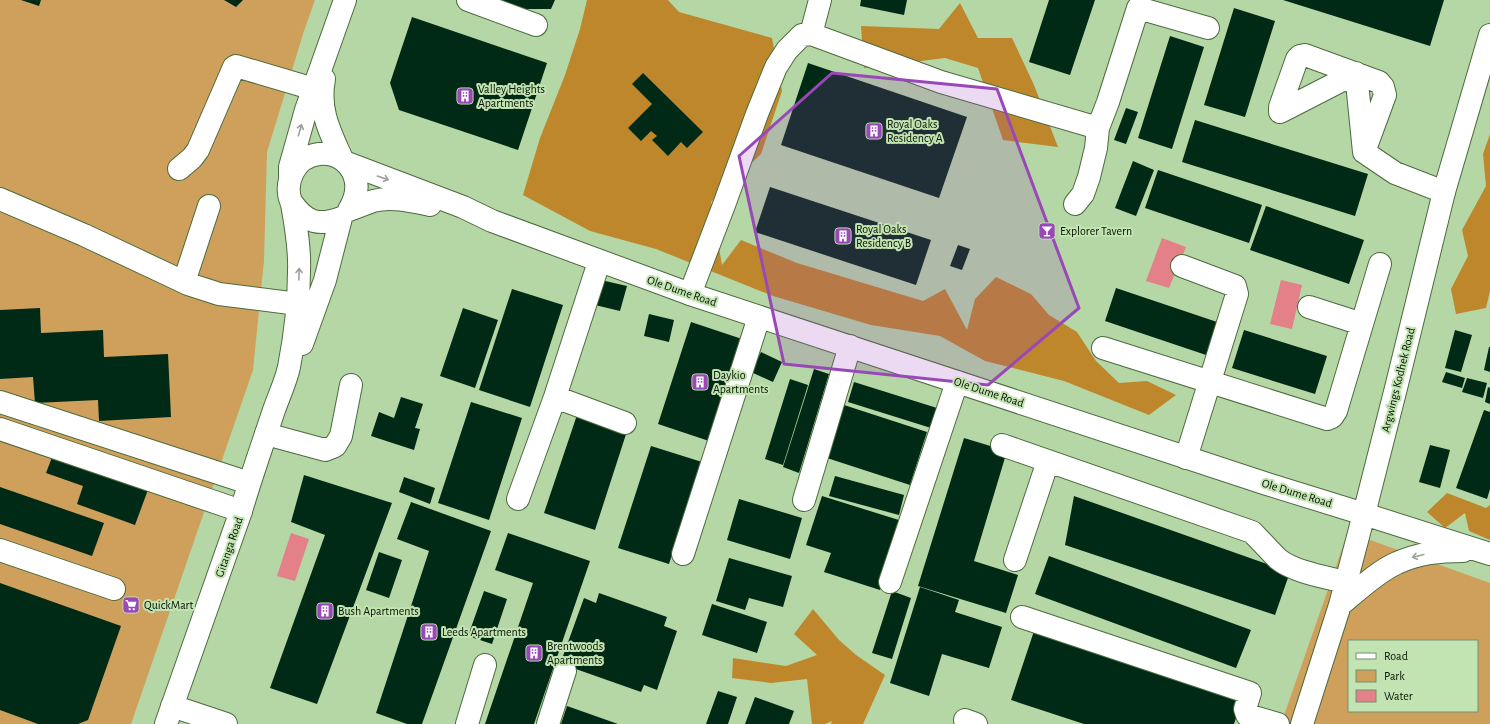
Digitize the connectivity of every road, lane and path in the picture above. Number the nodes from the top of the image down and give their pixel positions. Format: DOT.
graph roads {
  1 [pos="345,0"];
  2 [pos="468,0"];
  3 [pos="820,0"];
  4 [pos="1136,4"];
  5 [pos="536,25"];
  6 [pos="1208,28"];
  7 [pos="811,34"];
  8 [pos="333,37"];
  9 [pos="1489,45"];
  10 [pos="1356,73"];
  11 [pos="314,89"];
  12 [pos="1098,128"];
  13 [pos="345,161"];
  14 [pos="179,169"];
  15 [pos="290,181"];
  16 [pos="1444,192"];
  17 [pos="0,199"];
  18 [pos="292,203"];
  19 [pos="1075,204"];
  20 [pos="209,206"];
  21 [pos="345,214"];
  22 [pos="492,221"];
  23 [pos="599,262"];
  24 [pos="1380,264"];
  25 [pos="1182,266"];
  26 [pos="184,282"];
  27 [pos="690,294"];
  28 [pos="298,304"];
  29 [pos="1308,307"];
  30 [pos="759,317"];
  31 [pos="1362,324"];
  32 [pos="850,346"];
  33 [pos="1103,348"];
  34 [pos="289,368"];
  35 [pos="957,382"];
  36 [pos="1209,382"];
  37 [pos="351,385"];
  38 [pos="554,397"];
  39 [pos="0,402"];
  40 [pos="625,423"];
  41 [pos="0,429"];
  42 [pos="266,434"];
  43 [pos="1002,445"];
  44 [pos="1186,458"];
  45 [pos="1048,461"];
  46 [pos="249,483"];
  47 [pos="518,499"];
  48 [pos="804,500"];
  49 [pos="241,511"];
  50 [pos="1364,514"];
  51 [pos="0,550"];
  52 [pos="1487,553"];
  53 [pos="683,554"];
  54 [pos="1015,560"];
  55 [pos="890,582"];
  56 [pos="1345,582"];
  57 [pos="114,589"];
  58 [pos="1340,605"];
  59 [pos="1022,617"];
  60 [pos="485,665"];
  61 [pos="565,671"];
  62 [pos="169,715"];
  63 [pos="226,724"];
  64 [pos="467,724"];
  65 [pos="548,724"];
  66 [pos="1278,724"];
  67 [pos="1302,724"];
  1 -- 8 [label="main road"];
  2 -- 5 [label="main road"];
  3 -- 7 [label="main road"];
  4 -- 6 [label="main road"];
  4 -- 12 [label="main road"];
  7 -- 12 [label="main road"];
  7 -- 27 [label="main road"];
  8 -- 11 [label="main road, Gitanga Road"];
  8 -- 13 [label="main road, Gitanga Road"];
  9 -- 16 [label="main road, Argwings Kodhek Road"];
  10 -- 16 [label="main road"];
  11 -- 14 [label="main road"];
  15 -- 11 [label="main road, Gitanga Road, one-way"];
  12 -- 19 [label="main road"];
  13 -- 15 [label="main road"];
  13 -- 21 [label="main road, Gitanga Road"];
  13 -- 22 [label="main road, one-way"];
  15 -- 18 [label="main road, Gitanga Road"];
  16 -- 50 [label="main road, Argwings Kodhek Road"];
  17 -- 26 [label="main road"];
  18 -- 21 [label="main road"];
  28 -- 18 [label="main road, Gitanga Road, one-way"];
  20 -- 26 [label="main road"];
  21 -- 22 [label="main road"];
  21 -- 34 [label="main road, Gitanga Road"];
  22 -- 23 [label="main road, Ole Dume Road"];
  23 -- 27 [label="main road, Ole Dume Road"];
  23 -- 38 [label="main road"];
  24 -- 31 [label="main road"];
  25 -- 36 [label="main road"];
  26 -- 28 [label="main road"];
  27 -- 30 [label="main road, Ole Dume Road"];
  28 -- 34 [label="main road, Gitanga Road"];
  29 -- 31 [label="main road"];
  30 -- 32 [label="main road, Ole Dume Road"];
  30 -- 53 [label="main road"];
  31 -- 36 [label="main road"];
  32 -- 35 [label="main road, Ole Dume Road"];
  32 -- 48 [label="main road"];
  33 -- 36 [label="main road"];
  34 -- 42 [label="main road, Gitanga Road"];
  35 -- 44 [label="main road, Ole Dume Road"];
  35 -- 55 [label="main road"];
  36 -- 44 [label="main road"];
  37 -- 42 [label="main road"];
  38 -- 40 [label="main road"];
  38 -- 47 [label="main road"];
  39 -- 46 [label="main road"];
  41 -- 49 [label="main road"];
  42 -- 46 [label="main road, Gitanga Road"];
  43 -- 45 [label="main road"];
  44 -- 50 [label="main road, Ole Dume Road"];
  45 -- 54 [label="main road"];
  45 -- 56 [label="main road"];
  46 -- 49 [label="main road, Gitanga Road"];
  49 -- 62 [label="main road, Gitanga Road"];
  50 -- 52 [label="main road, Ole Dume Road"];
  50 -- 56 [label="main road, Argwings Kodhek Road"];
  51 -- 57 [label="main road"];
  52 -- 58 [label="main road, one-way"];
  56 -- 58 [label="main road, Argwings Kodhek Road"];
  58 -- 67 [label="main road, Argwings Kodhek Road"];
  59 -- 66 [label="main road"];
  60 -- 64 [label="main road"];
  61 -- 65 [label="main road"];
  62 -- 63 [label="main road"];
}
